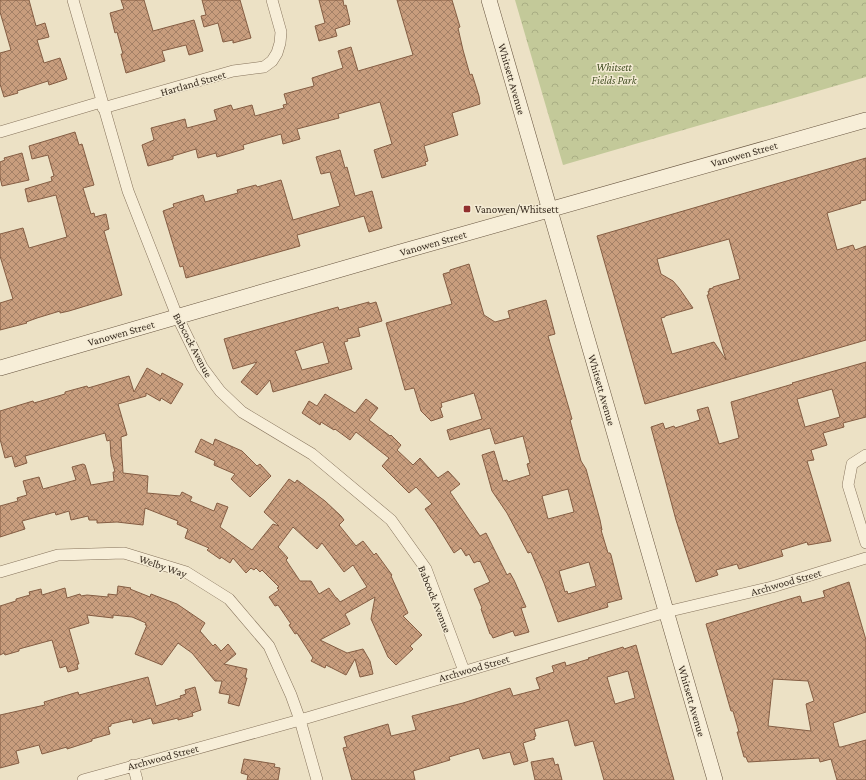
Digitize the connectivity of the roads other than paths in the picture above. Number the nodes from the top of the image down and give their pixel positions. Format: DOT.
graph roads {
  1 [pos="73,0"];
  2 [pos="272,0"];
  3 [pos="489,0"];
  4 [pos="102,105"];
  5 [pos="866,120"];
  6 [pos="0,132"];
  7 [pos="550,209"];
  8 [pos="177,316"];
  9 [pos="0,368"];
  10 [pos="866,455"];
  11 [pos="866,543"];
  12 [pos="866,558"];
  13 [pos="0,572"];
  14 [pos="666,612"];
  15 [pos="464,671"];
  16 [pos="300,720"];
  17 [pos="133,765"];
  18 [pos="83,780"];
  19 [pos="137,780"];
  20 [pos="317,780"];
  21 [pos="715,780"];
  1 -- 4 [label="street, Babcock Avenue"];
  2 -- 4 [label="street, Hartland Street"];
  3 -- 7 [label="main road, Whitsett Avenue"];
  4 -- 6 [label="street, Hartland Street"];
  4 -- 8 [label="street, Babcock Avenue"];
  5 -- 7 [label="main road, Vanowen Street"];
  7 -- 8 [label="main road, Vanowen Street"];
  7 -- 14 [label="main road, Whitsett Avenue"];
  8 -- 9 [label="main road, Vanowen Street"];
  8 -- 15 [label="street, Babcock Avenue"];
  10 -- 11 [label="street"];
  12 -- 14 [label="street, Archwood Street"];
  13 -- 16 [label="street, Welby Way"];
  14 -- 15 [label="street, Archwood Street"];
  14 -- 21 [label="main road, Whitsett Avenue"];
  15 -- 16 [label="street, Archwood Street"];
  16 -- 17 [label="street, Archwood Street"];
  16 -- 20 [label="street, Welby Way"];
  17 -- 18 [label="street, Archwood Street"];
  17 -- 19 [label="street"];
}
